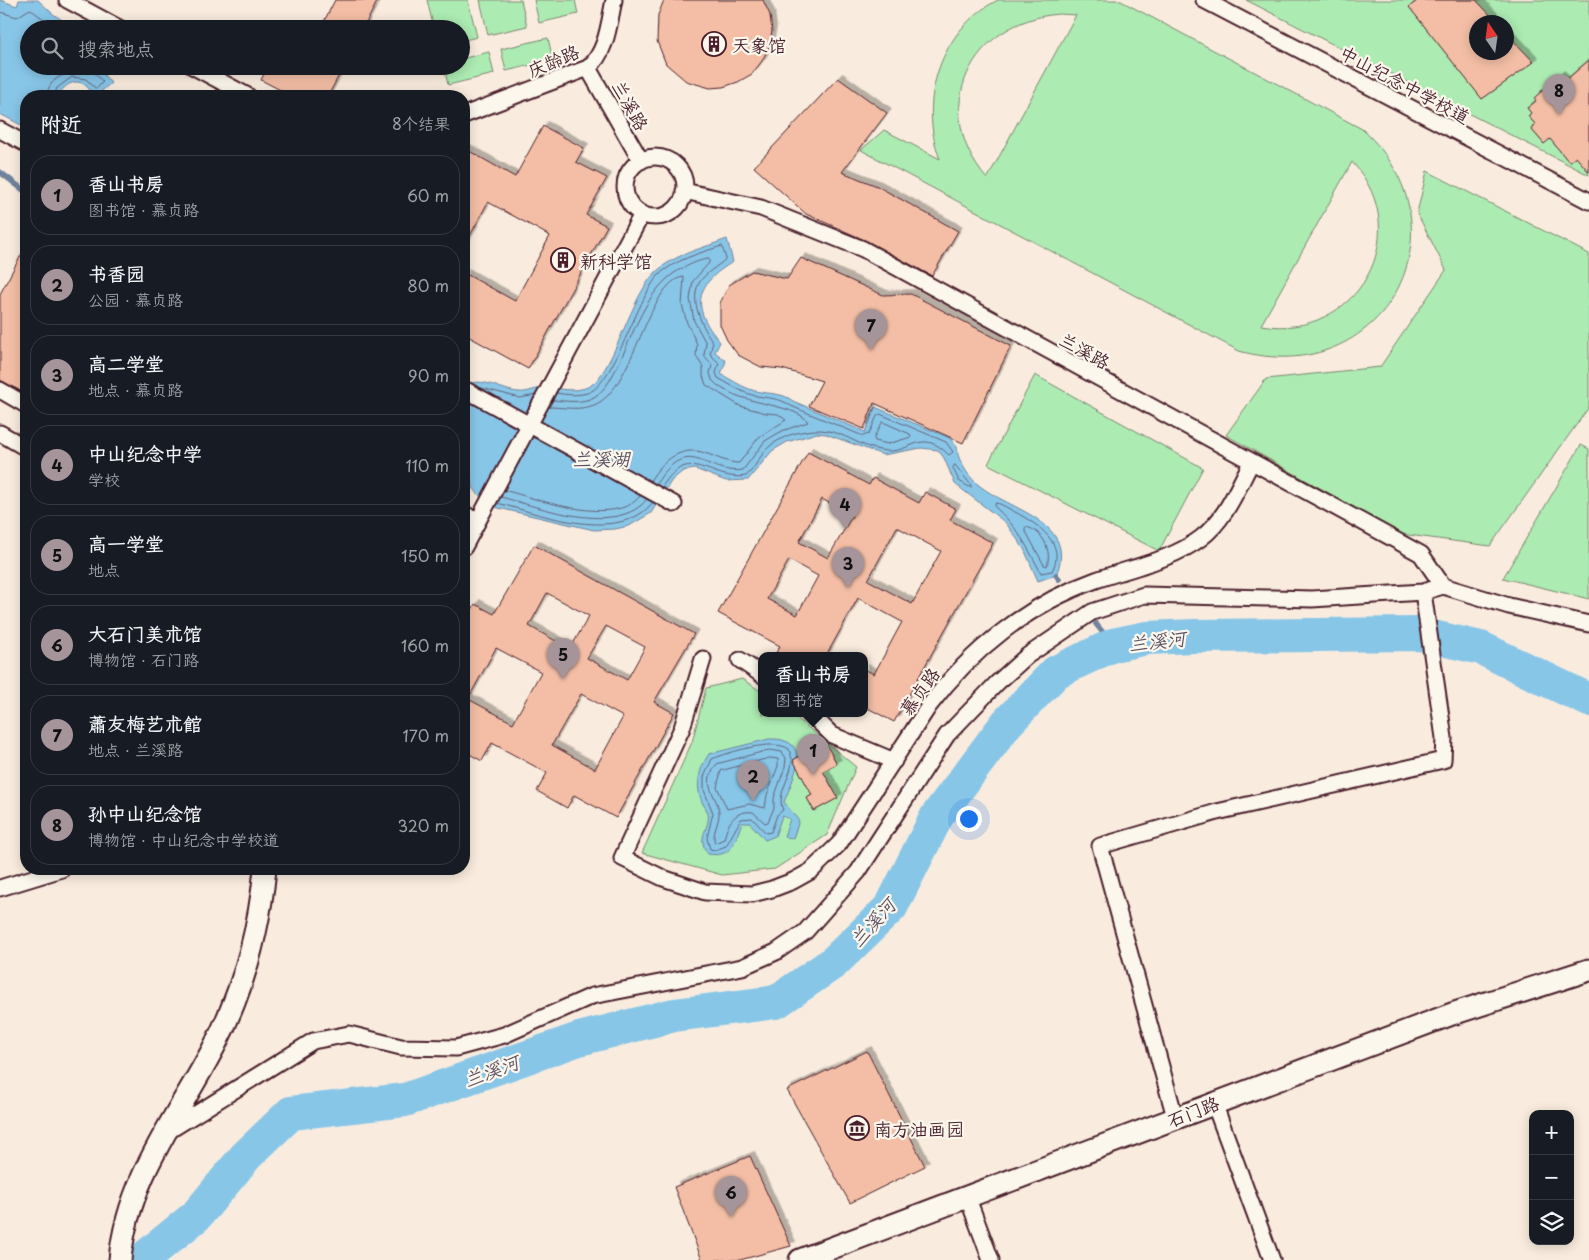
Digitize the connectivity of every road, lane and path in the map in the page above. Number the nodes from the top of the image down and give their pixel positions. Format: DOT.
graph roads {
  1 [pos="67,0"];
  2 [pos="614,0"];
  3 [pos="1204,0"];
  4 [pos="104,20"];
  5 [pos="588,68"];
  6 [pos="209,75"];
  7 [pos="237,90"];
  8 [pos="470,113"];
  9 [pos="0,130"];
  10 [pos="20,141"];
  11 [pos="641,161"];
  12 [pos="684,191"];
  13 [pos="1589,201"];
  14 [pos="642,214"];
  15 [pos="0,390"];
  16 [pos="470,392"];
  17 [pos="20,402"];
  18 [pos="529,424"];
  19 [pos="0,433"];
  20 [pos="20,445"];
  21 [pos="1251,463"];
  22 [pos="672,503"];
  23 [pos="470,518"];
  24 [pos="477,523"];
  25 [pos="470,536"];
  26 [pos="1443,586"];
  27 [pos="1423,593"];
  28 [pos="1589,624"];
  29 [pos="703,659"];
  30 [pos="740,660"];
  31 [pos="758,672"];
  32 [pos="814,717"];
  33 [pos="894,761"];
  34 [pos="42,875"];
  35 [pos="264,875"];
  36 [pos="0,888"];
  37 [pos="1589,970"];
  38 [pos="1214,1102"];
  39 [pos="1175,1117"];
  40 [pos="164,1134"];
  41 [pos="967,1196"];
  42 [pos="121,1251"];
  43 [pos="800,1260"];
  44 [pos="991,1260"];
  45 [pos="1272,1260"];
  1 -- 4 [label="street"];
  2 -- 5 [label="street, 庆龄路"];
  3 -- 13 [label="street, 中山纪念中学校道"];
  5 -- 8 [label="street, 庆龄路"];
  5 -- 11 [label="street, 兰溪路"];
  6 -- 7 [label="street"];
  9 -- 10 [label="street"];
  11 -- 12 [label="street"];
  11 -- 14 [label="street"];
  12 -- 14 [label="street"];
  12 -- 21 [label="street, 兰溪路"];
  14 -- 18 [label="street"];
  15 -- 17 [label="street"];
  16 -- 18 [label="street"];
  18 -- 22 [label="street"];
  18 -- 24 [label="street"];
  19 -- 20 [label="street"];
  21 -- 26 [label="street, 兰溪路"];
  21 -- 33 [label="street, 慕贞路"];
  23 -- 24 [label="street"];
  24 -- 25 [label="street"];
  26 -- 27 [label="street"];
  26 -- 28 [label="street"];
  27 -- 39 [label="street"];
  27 -- 40 [label="street"];
  29 -- 33 [label="street, 慕贞路"];
  30 -- 31 [label="street"];
  32 -- 33 [label="street"];
  34 -- 36 [label="street"];
  35 -- 40 [label="street"];
  37 -- 38 [label="street, 石门路"];
  38 -- 39 [label="street, 石门路"];
  38 -- 45 [label="street"];
  39 -- 41 [label="street, 石门路"];
  40 -- 42 [label="street"];
  41 -- 43 [label="street, 石门路"];
  41 -- 44 [label="street"];
}
